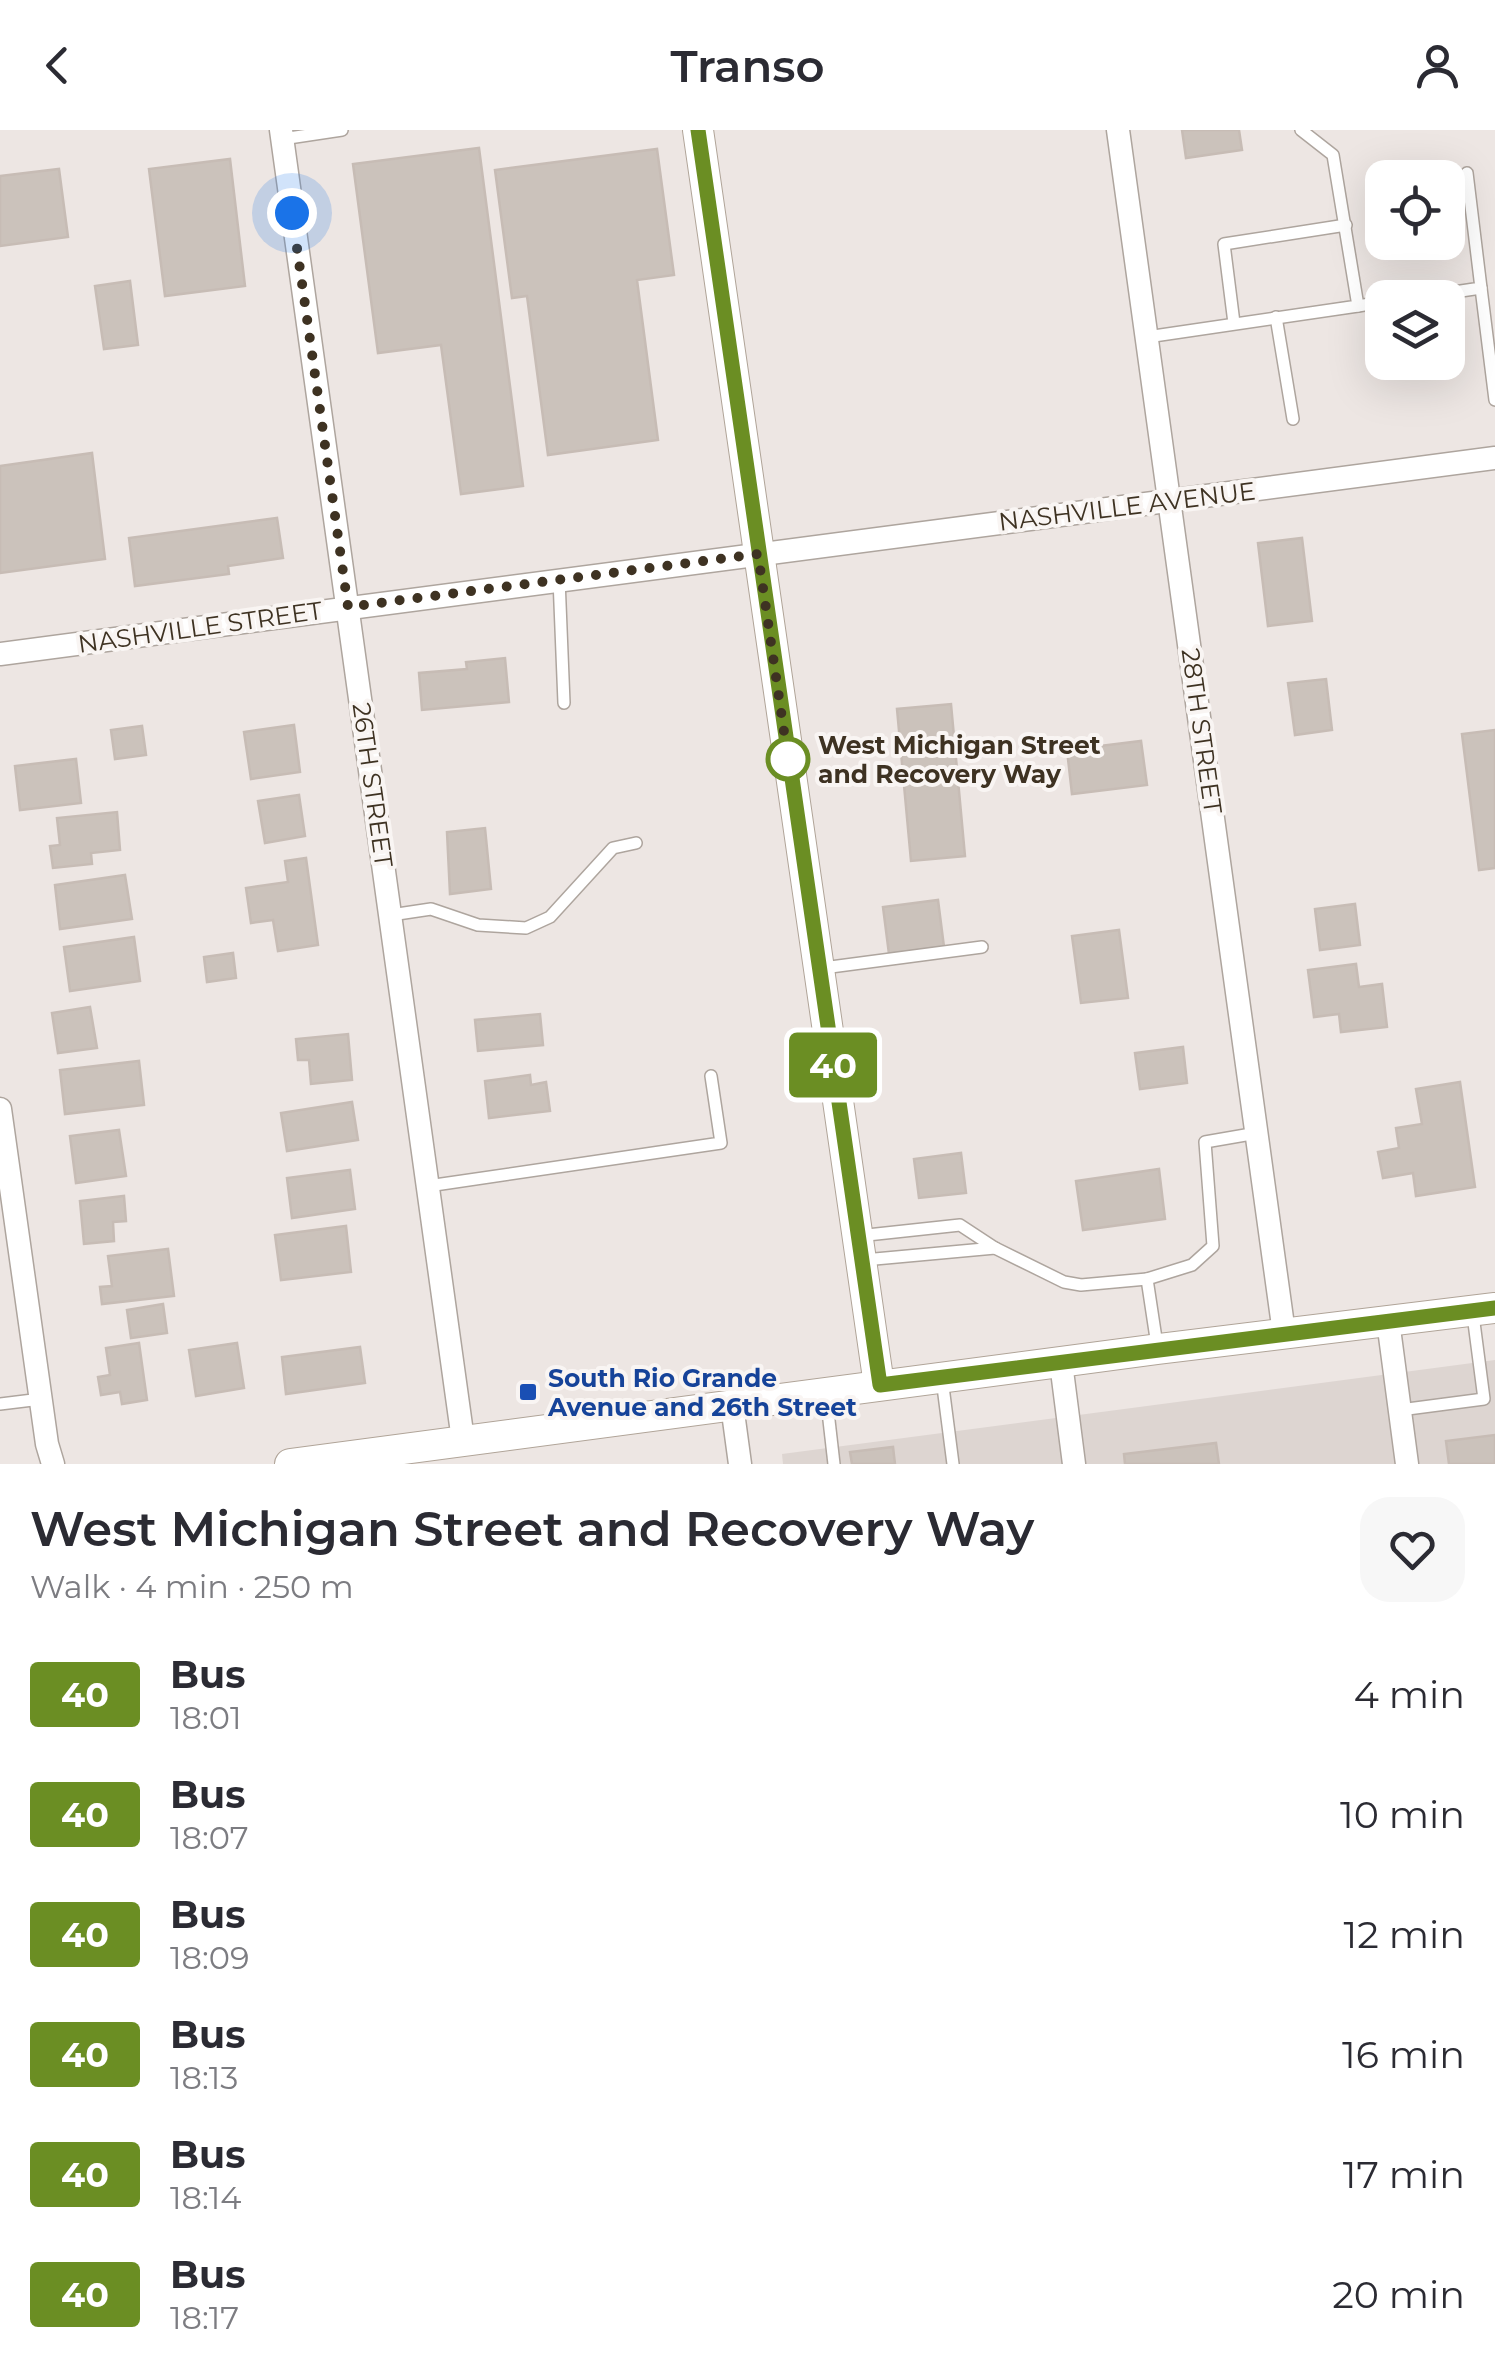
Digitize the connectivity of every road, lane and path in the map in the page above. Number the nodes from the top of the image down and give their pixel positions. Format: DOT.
graph roads {
  1 [pos="342,130"];
  2 [pos="698,130"];
  3 [pos="1118,130"];
  4 [pos="1301,130"];
  5 [pos="281,134"];
  6 [pos="1467,173"];
  7 [pos="1346,225"];
  8 [pos="1481,288"];
  9 [pos="1465,290"];
  10 [pos="1365,305"];
  11 [pos="1358,306"];
  12 [pos="1276,317"];
  13 [pos="1234,322"];
  14 [pos="1147,337"];
  15 [pos="1495,400"];
  16 [pos="1293,419"];
  17 [pos="1495,458"];
  18 [pos="1171,501"];
  19 [pos="758,554"];
  20 [pos="559,579"];
  21 [pos="348,607"];
  22 [pos="0,654"];
  23 [pos="564,703"];
  24 [pos="636,842"];
  25 [pos="391,914"];
  26 [pos="982,947"];
  27 [pos="818,968"];
  28 [pos="711,1076"];
  29 [pos="0,1109"];
  30 [pos="1257,1133"];
  31 [pos="428,1186"];
  32 [pos="860,1248"];
  33 [pos="994,1248"];
  34 [pos="1148,1279"];
  35 [pos="1484,1310"];
  36 [pos="1388,1321"];
  37 [pos="1284,1333"];
  38 [pos="1158,1349"];
  39 [pos="1061,1363"];
  40 [pos="942,1377"];
  41 [pos="880,1385"];
  42 [pos="826,1392"];
  43 [pos="41,1399"];
  44 [pos="0,1404"];
  45 [pos="732,1405"];
  46 [pos="1400,1410"];
  47 [pos="463,1440"];
  48 [pos="402,1456"];
  49 [pos="53,1464"];
  50 [pos="290,1464"];
  51 [pos="740,1464"];
  52 [pos="834,1464"];
  53 [pos="952,1464"];
  54 [pos="1074,1464"];
  55 [pos="1407,1464"];
  1 -- 5 [label="lane"];
  2 -- 19 [label="street"];
  3 -- 14 [label="street, 28TH STREET"];
  4 -- 7 [label="lane"];
  5 -- 21 [label="street, 26TH STREET"];
  6 -- 8 [label="lane"];
  7 -- 11 [label="lane"];
  7 -- 13 [label="lane"];
  8 -- 9 [label="lane"];
  8 -- 15 [label="lane"];
  10 -- 11 [label="lane"];
  11 -- 12 [label="lane"];
  12 -- 13 [label="lane"];
  12 -- 16 [label="lane"];
  13 -- 14 [label="lane"];
  14 -- 18 [label="street, 28TH STREET"];
  17 -- 18 [label="street, NASHVILLE AVENUE"];
  18 -- 19 [label="street, NASHVILLE AVENUE"];
  18 -- 30 [label="street, 28TH STREET"];
  19 -- 20 [label="street, NASHVILLE STREET"];
  19 -- 27 [label="street"];
  20 -- 21 [label="street, NASHVILLE STREET"];
  20 -- 23 [label="lane"];
  21 -- 22 [label="street, NASHVILLE STREET"];
  21 -- 25 [label="street, 26TH STREET"];
  24 -- 25 [label="lane"];
  25 -- 31 [label="street, 26TH STREET"];
  26 -- 27 [label="lane"];
  27 -- 32 [label="street"];
  28 -- 31 [label="lane"];
  29 -- 43 [label="street"];
  30 -- 34 [label="lane"];
  30 -- 37 [label="street, 28TH STREET"];
  31 -- 47 [label="street, 26TH STREET"];
  32 -- 33 [label="lane"];
  32 -- 33 [label="lane"];
  32 -- 41 [label="street"];
  33 -- 34 [label="lane"];
  34 -- 38 [label="lane"];
  35 -- 36 [label="street"];
  35 -- 46 [label="lane"];
  36 -- 37 [label="street"];
  36 -- 46 [label="street"];
  37 -- 38 [label="street"];
  38 -- 39 [label="street"];
  39 -- 40 [label="street"];
  39 -- 54 [label="street"];
  40 -- 41 [label="street"];
  40 -- 53 [label="lane"];
  41 -- 42 [label="street"];
  42 -- 45 [label="street"];
  42 -- 52 [label="lane"];
  43 -- 44 [label="lane"];
  43 -- 49 [label="street"];
  45 -- 47 [label="street"];
  45 -- 51 [label="street"];
  46 -- 55 [label="street"];
  47 -- 48 [label="street"];
  48 -- 50 [label="street"];
}
